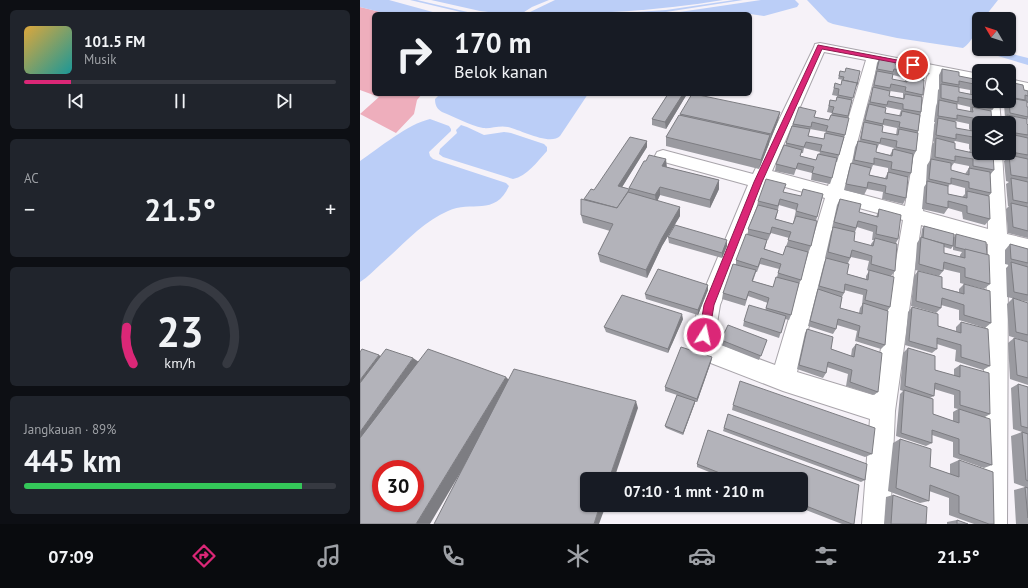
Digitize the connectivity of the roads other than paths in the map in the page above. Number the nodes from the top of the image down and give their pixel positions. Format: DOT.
graph roads {
  1 [pos="873,57"];
  2 [pos="939,70"];
  3 [pos="972,77"];
  4 [pos="1016,85"];
  5 [pos="1028,87"];
  6 [pos="663,156"];
  7 [pos="994,160"];
  8 [pos="760,178"];
  9 [pos="836,194"];
  10 [pos="913,216"];
  11 [pos="998,239"];
  12 [pos="1028,247"];
  13 [pos="784,379"];
  14 [pos="884,410"];
  15 [pos="876,524"];
  16 [pos="993,524"];
  1 -- 2 [label="street"];
  1 -- 8 [label="street"];
  1 -- 9 [label="street"];
  2 -- 3 [label="street"];
  2 -- 10 [label="street"];
  4 -- 5 [label="street"];
  6 -- 8 [label="street"];
  7 -- 11 [label="street"];
  8 -- 9 [label="street"];
  8 -- 13 [label="street"];
  9 -- 10 [label="street"];
  9 -- 13 [label="street"];
  10 -- 11 [label="street"];
  10 -- 14 [label="street"];
  11 -- 12 [label="street"];
  11 -- 16 [label="street"];
  13 -- 14 [label="street"];
  14 -- 15 [label="street"];
}
